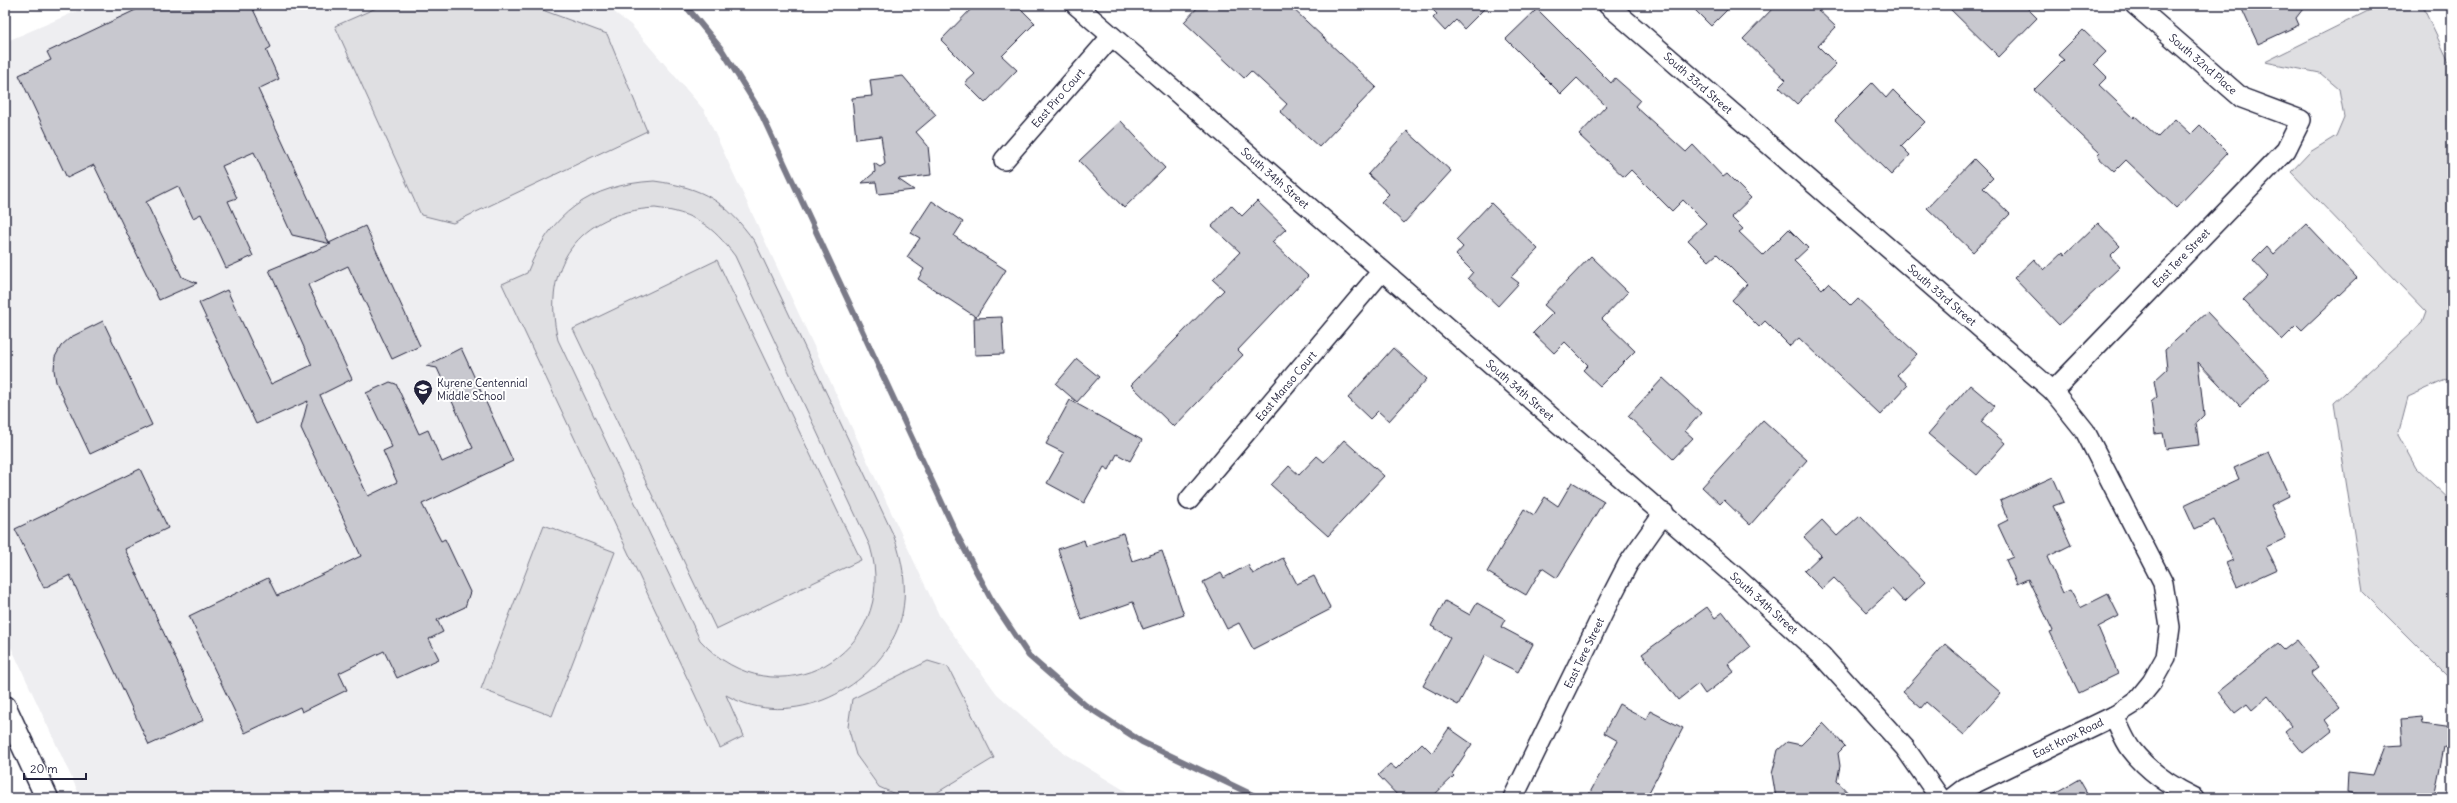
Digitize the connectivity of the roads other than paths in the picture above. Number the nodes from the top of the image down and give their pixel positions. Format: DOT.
graph roads {
  1 [pos="1076,5"];
  2 [pos="1608,5"];
  3 [pos="2135,5"];
  4 [pos="1111,37"];
  5 [pos="2300,120"];
  6 [pos="1004,160"];
  7 [pos="1382,271"];
  8 [pos="2053,391"];
  9 [pos="1189,500"];
  10 [pos="1664,513"];
  11 [pos="2166,657"];
  12 [pos="5,707"];
  13 [pos="2114,716"];
  14 [pos="47,798"];
  15 [pos="1513,798"];
  16 [pos="1940,798"];
  17 [pos="1952,798"];
  18 [pos="2195,798"];
  1 -- 4 [label="street, South 34th Street"];
  2 -- 8 [label="street, South 33rd Street"];
  3 -- 5 [label="street, South 32nd Place"];
  4 -- 6 [label="street, East Piro Court"];
  4 -- 7 [label="street, South 34th Street"];
  5 -- 8 [label="street, East Tere Street"];
  7 -- 9 [label="street, East Manso Court"];
  7 -- 10 [label="street, South 34th Street"];
  8 -- 11 [label="street, South 33rd Street"];
  10 -- 15 [label="street, East Tere Street"];
  10 -- 16 [label="street, South 34th Street"];
  11 -- 13 [label="street, East Knox Road"];
  12 -- 14 [label="street"];
  13 -- 17 [label="street, East Knox Road"];
  13 -- 18 [label="street"];
}
